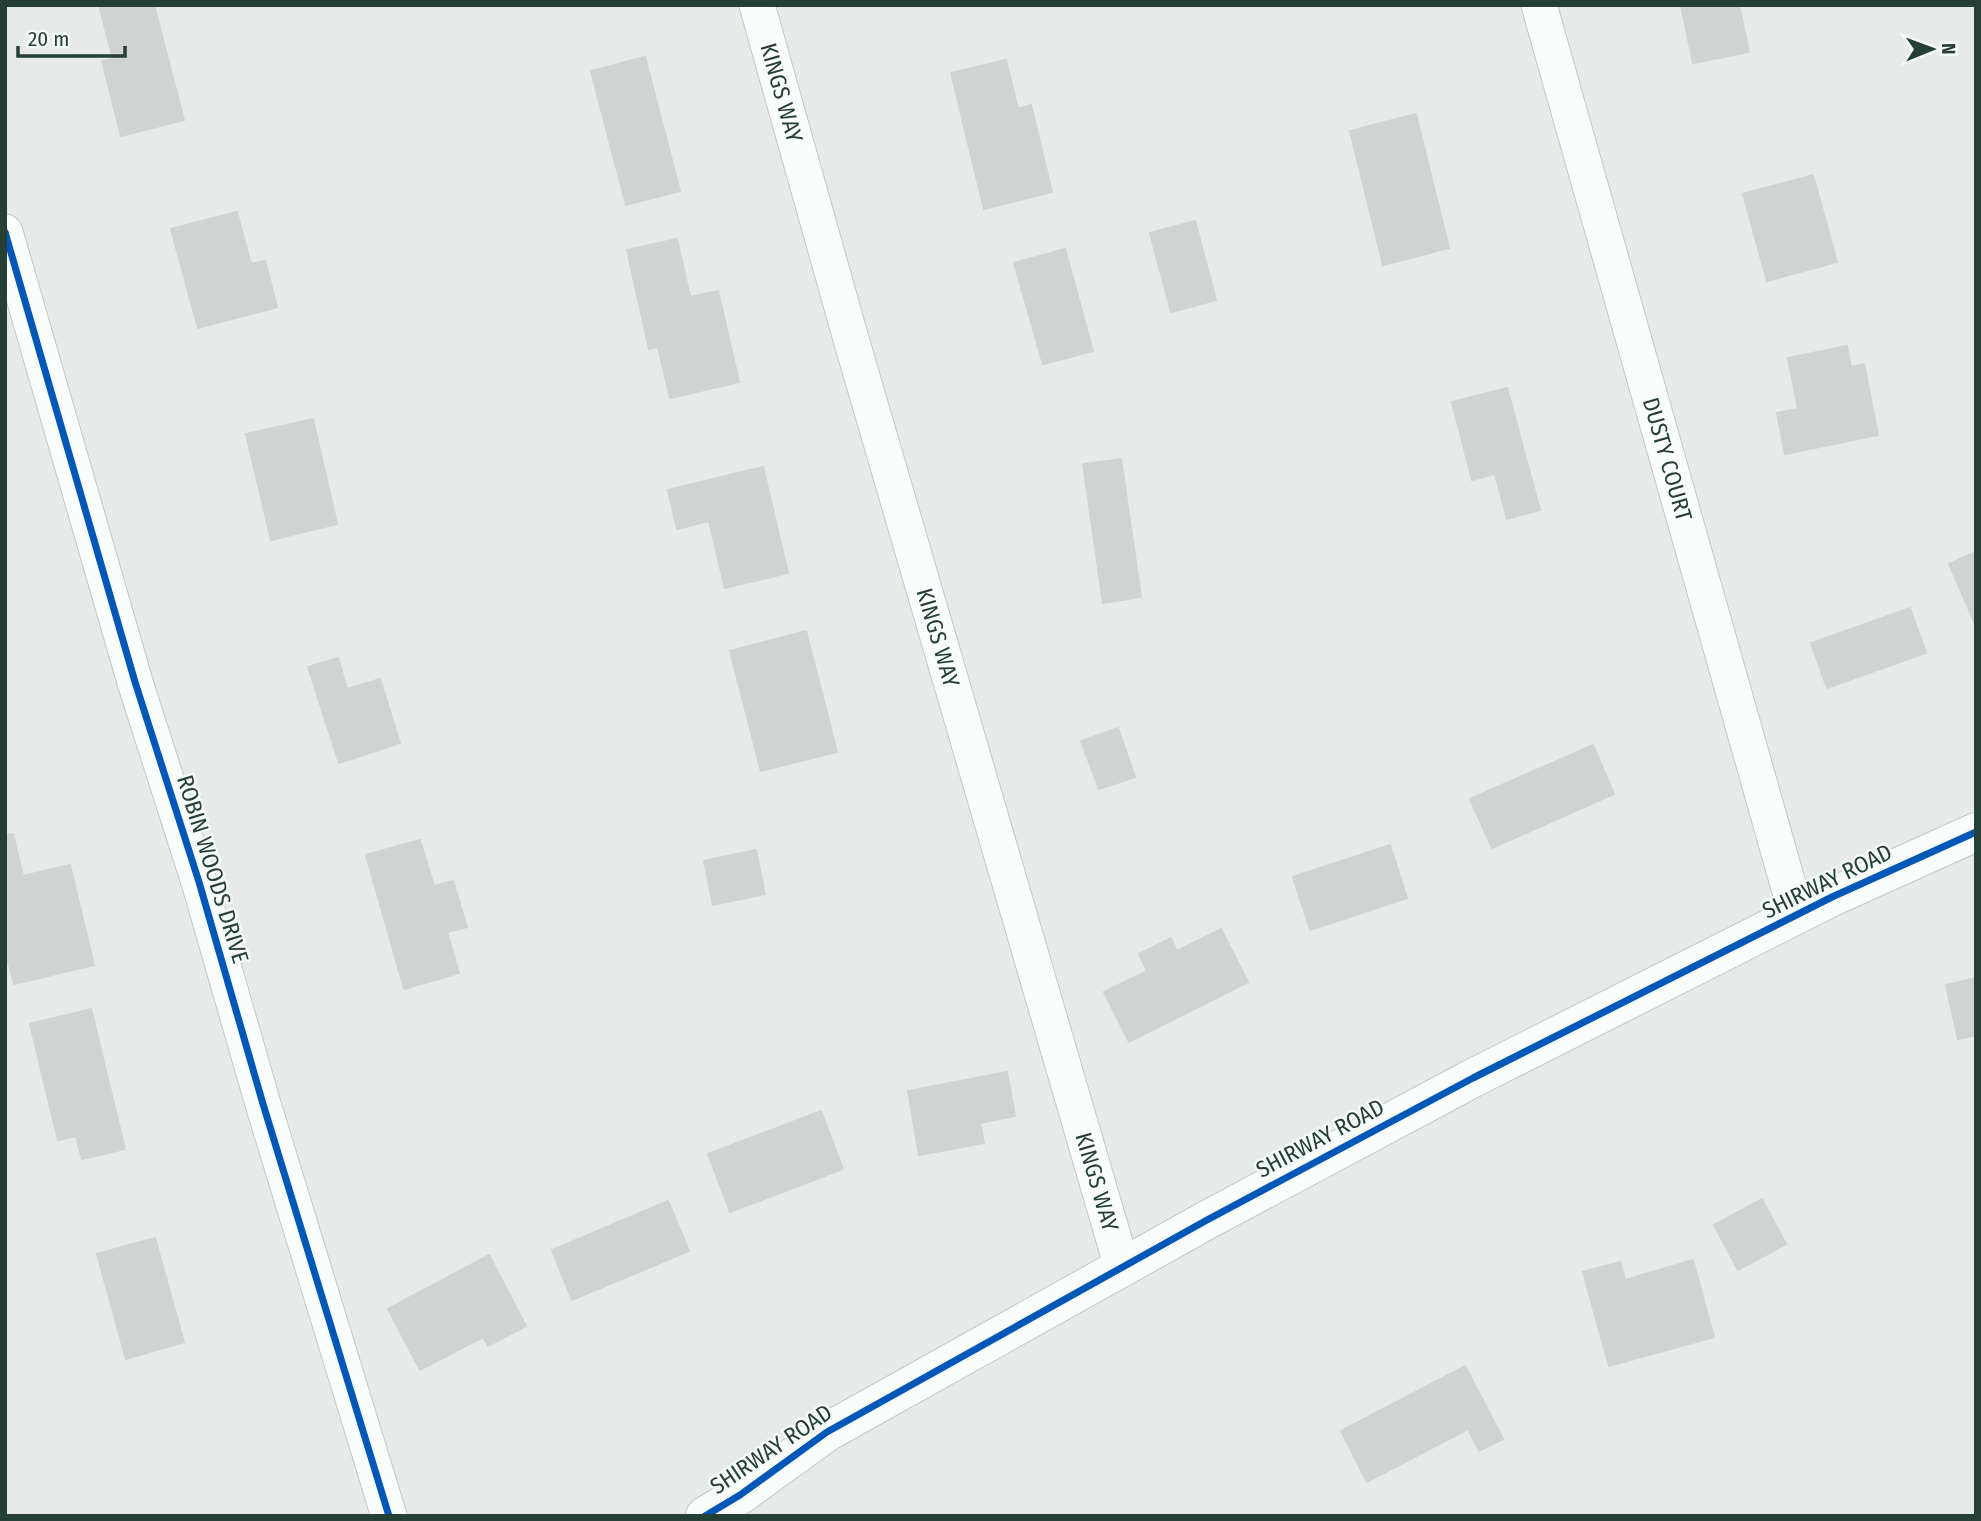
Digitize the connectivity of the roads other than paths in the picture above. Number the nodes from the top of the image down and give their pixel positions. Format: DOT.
graph roads {
  1 [pos="757,5"];
  2 [pos="1539,5"];
  3 [pos="5,232"];
  4 [pos="1976,832"];
  5 [pos="1797,916"];
  6 [pos="1122,1268"];
  7 [pos="388,1516"];
  8 [pos="705,1516"];
  1 -- 6 [label="street, KINGS WAY"];
  2 -- 5 [label="street, DUSTY COURT"];
  3 -- 7 [label="street, ROBIN WOODS DRIVE"];
  4 -- 5 [label="street, SHIRWAY ROAD"];
  5 -- 6 [label="street, SHIRWAY ROAD"];
  6 -- 8 [label="street, SHIRWAY ROAD"];
}
